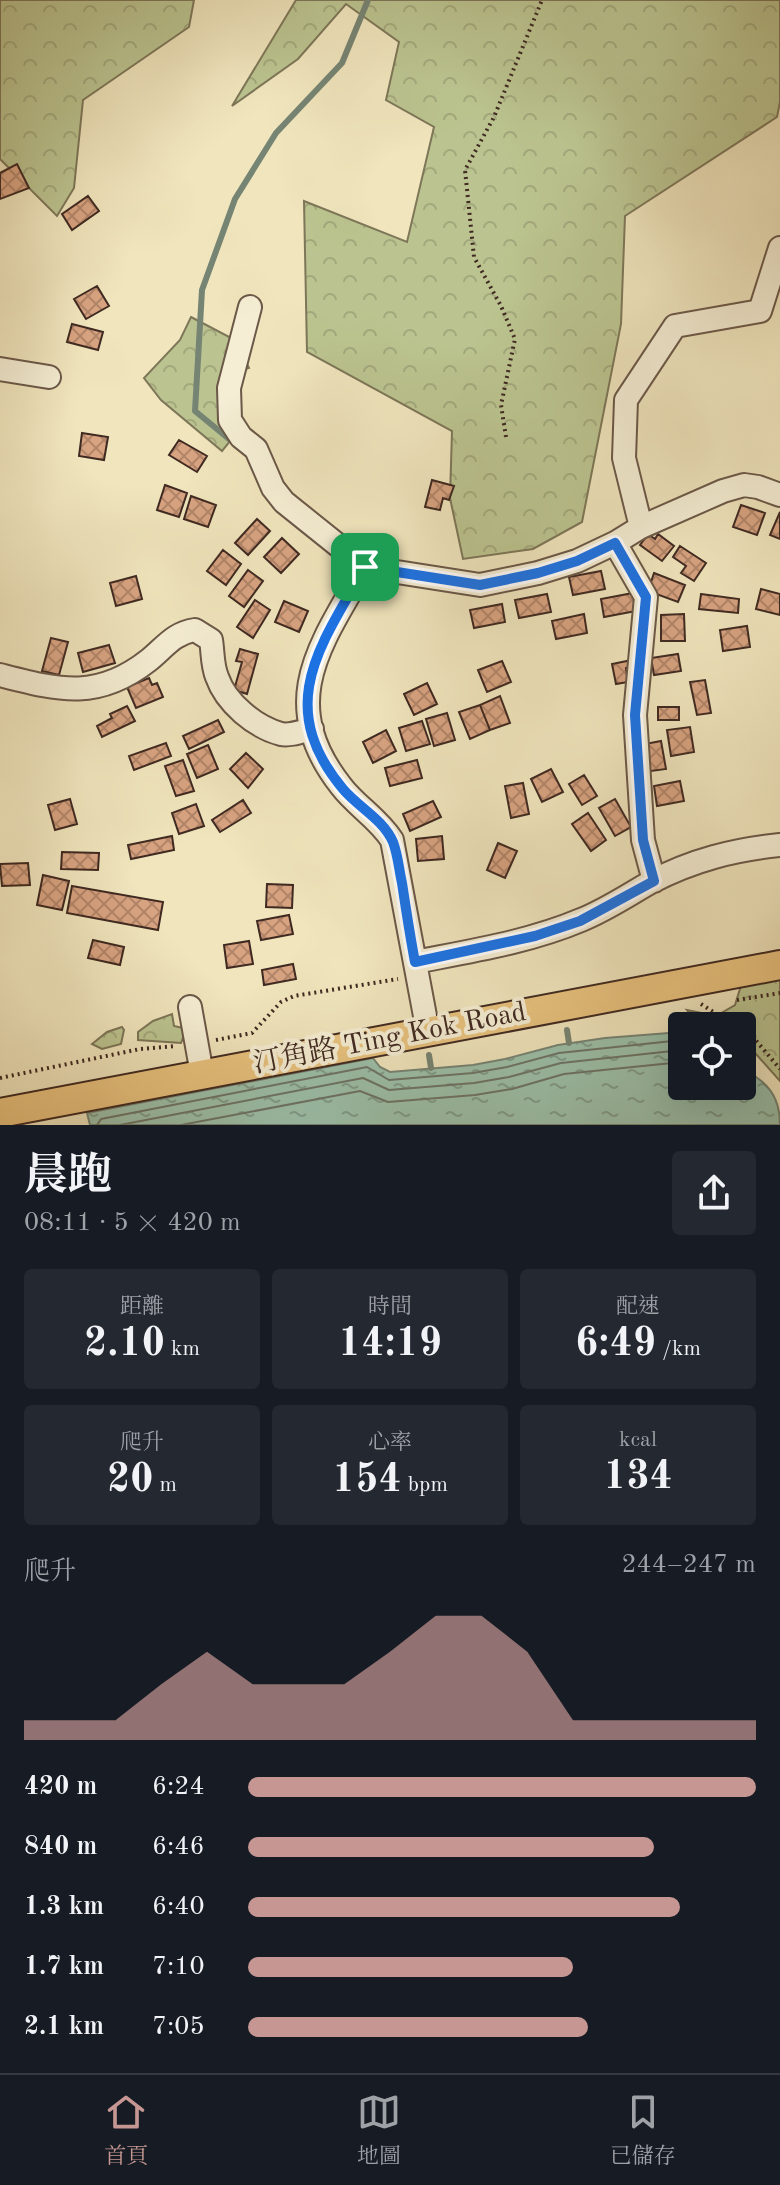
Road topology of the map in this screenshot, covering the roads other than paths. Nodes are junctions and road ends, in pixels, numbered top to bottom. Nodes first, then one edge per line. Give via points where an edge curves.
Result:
1 (780, 248) edge
2 (250, 307) dead end
3 (0, 369) edge
4 (49, 377) dead end
5 (780, 495) edge
6 (641, 527) junction
7 (615, 543) junction
8 (365, 567) junction
9 (0, 675) edge
10 (312, 729) junction
11 (780, 845) edge
12 (654, 881) junction
13 (415, 962) junction
14 (780, 965) edge
15 (190, 1007) dead end
16 (428, 1032) junction
17 (202, 1074) junction
18 (0, 1113) edge

1 - 6 street via 760,311 675,326 626,400 624,458
2 - 8 street via 229,388 230,420 256,449 284,502
3 - 4 street
5 - 6 street via 744,485
6 - 7 street
7 - 8 street via 577,561 480,585
7 - 12 street via 646,597 635,715 643,840
8 - 10 street via 312,666 307,699
9 - 10 street via 56,688 102,687 140,667 175,635 195,630 211,640 218,680 240,709 284,735
10 - 13 street via 333,775 392,840
11 - 12 street via 734,850
12 - 13 street via 580,921
13 - 16 street
14 - 16 main road, 汀角路 Ting Kok Road
15 - 17 street
16 - 17 main road, 汀角路 Ting Kok Road
17 - 18 main road, 汀角路 Ting Kok Road

